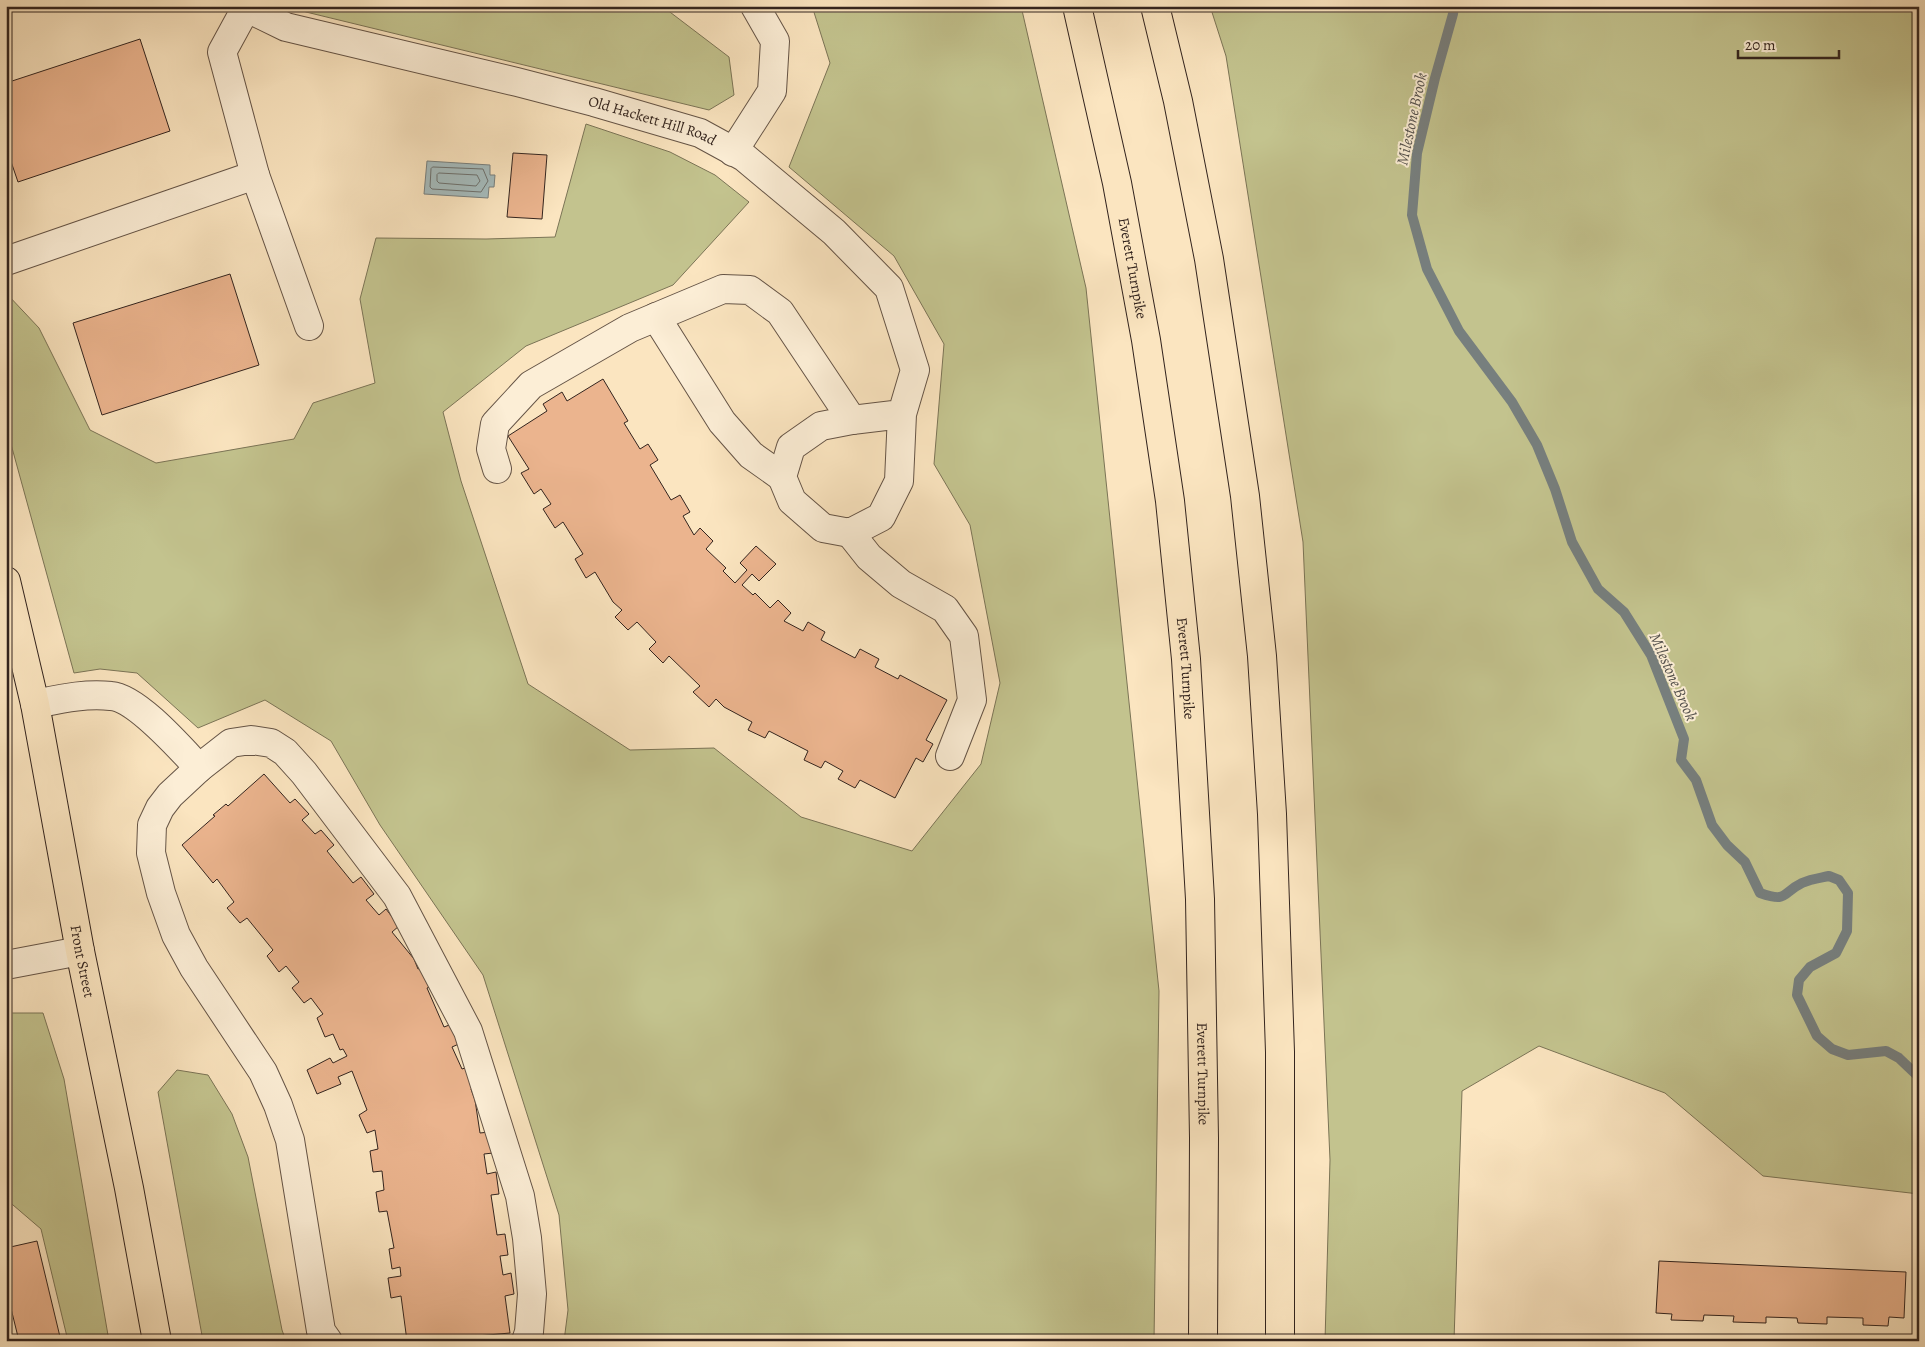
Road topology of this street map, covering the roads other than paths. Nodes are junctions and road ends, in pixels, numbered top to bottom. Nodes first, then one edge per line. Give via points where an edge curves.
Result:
1 (754, 6) edge
2 (1077, 6) edge
3 (1155, 6) edge
4 (245, 7) edge
5 (734, 152) junction
6 (255, 175) junction
7 (6, 261) edge
8 (656, 317) junction
9 (309, 326) dead end
10 (902, 414) junction
11 (852, 420) junction
12 (497, 469) dead end
13 (782, 478) junction
14 (850, 533) junction
15 (6, 581) edge
16 (35, 704) junction
17 (950, 756) dead end
18 (199, 768) junction
19 (80, 951) junction
20 (6, 965) edge
21 (157, 1341) edge
22 (328, 1341) edge
23 (526, 1341) edge
24 (1203, 1341) edge
25 (1280, 1341) edge

1 - 5 street via 776,41 772,91
2 - 24 main road, Everett Turnpike via 1117,183 1146,340 1170,501 1186,659 1200,899
3 - 25 main road via 1209,259 1245,496 1262,656 1272,814 1280,1042
4 - 5 street, Old Hackett Hill Road via 286,27 630,112 700,133
4 - 6 street via 222,52
5 - 10 street, Old Hackett Hill Road via 834,232 889,288 915,370
6 - 7 street
6 - 9 street
8 - 11 street via 723,289 750,290 780,312
8 - 12 street via 630,328 531,385 495,424 491,449
8 - 13 street via 722,422 751,455
10 - 11 street
10 - 14 street, Old Hackett Hill Road via 899,481 881,517
11 - 13 street via 821,426 791,447
13 - 14 street via 792,501 823,528
14 - 17 street via 869,557 901,584 945,609 964,636 972,700
15 - 16 main road, Front Street
16 - 18 street via 79,696 113,696 138,708
16 - 19 main road, Front Street
18 - 22 street via 170,794 160,808 152,825 151,853 176,935 263,1072 278,1105 290,1140 321,1331
18 - 23 street via 231,743 250,740 271,743 285,752 397,896 468,1031 520,1196 532,1294
19 - 20 street
19 - 21 main road, Front Street via 130,1188

